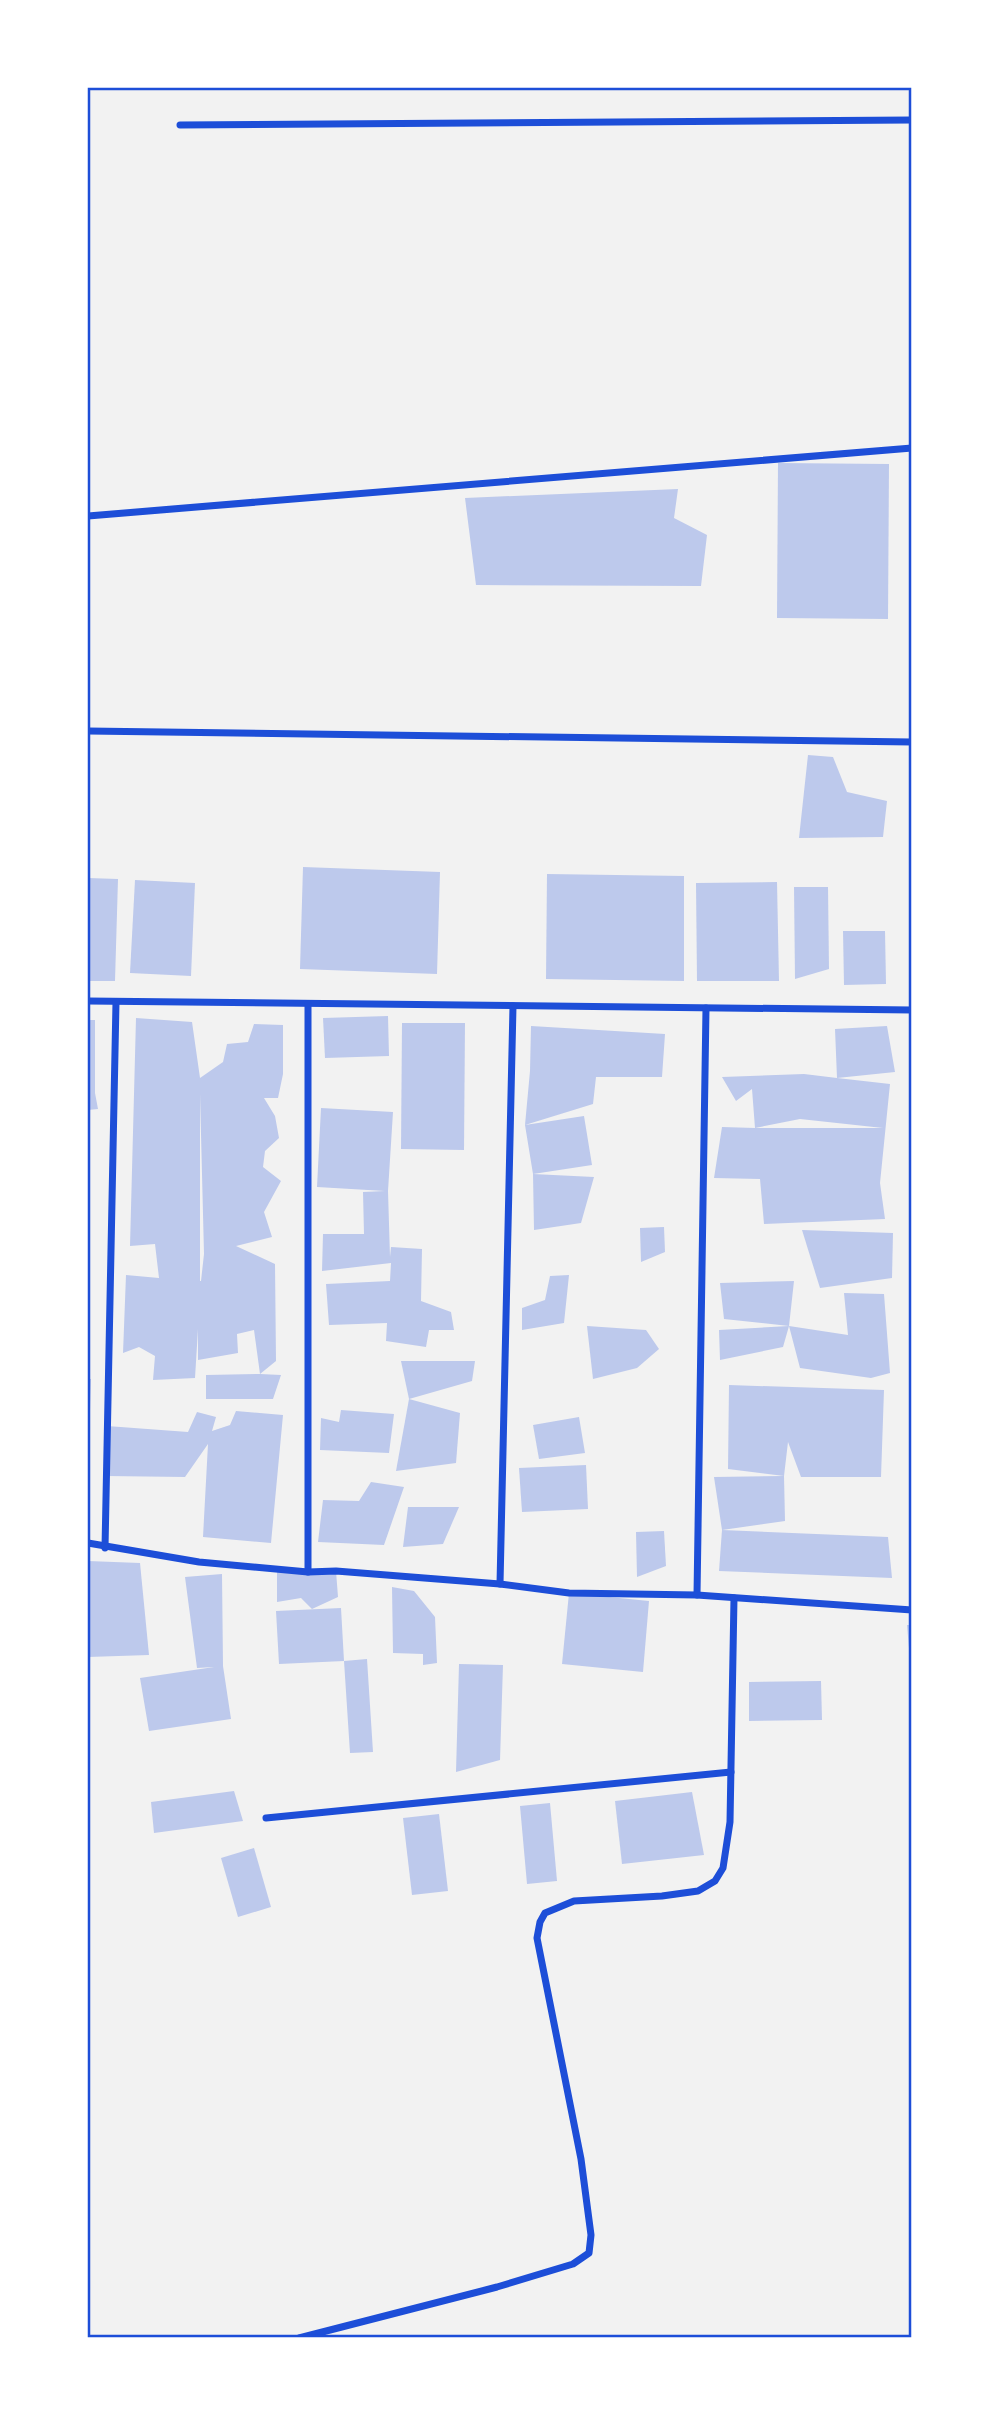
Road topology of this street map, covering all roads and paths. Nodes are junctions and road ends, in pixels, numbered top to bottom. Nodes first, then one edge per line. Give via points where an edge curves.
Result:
1 (912, 120) edge
2 (180, 125) dead end
3 (912, 449) edge
4 (88, 516) edge
5 (88, 731) edge
6 (912, 742) edge
7 (88, 1001) edge
8 (116, 1002) junction
9 (308, 1004) junction
10 (513, 1006) junction
11 (706, 1008) junction
12 (912, 1010) edge
13 (88, 1543) edge
14 (105, 1548) junction
15 (309, 1572) junction
16 (500, 1584) junction
17 (697, 1595) junction
18 (734, 1598) junction
19 (912, 1610) edge
20 (731, 1772) junction
21 (266, 1818) dead end
22 (299, 2337) edge

1 - 2 street
3 - 4 street
5 - 6 street
7 - 8 street
8 - 9 street
8 - 14 street
9 - 10 street
9 - 15 street
10 - 11 street
10 - 16 street
11 - 12 street
11 - 17 street
13 - 14 street
14 - 15 street
15 - 16 street
16 - 17 street via 569,1593
17 - 18 street
18 - 19 street
18 - 20 street
20 - 21 street
20 - 22 street via 730,1822 723,1868 715,1881 698,1891 574,1902 545,1913 540,1922 537,1938 581,2159 592,2235 589,2253 573,2264 497,2287

